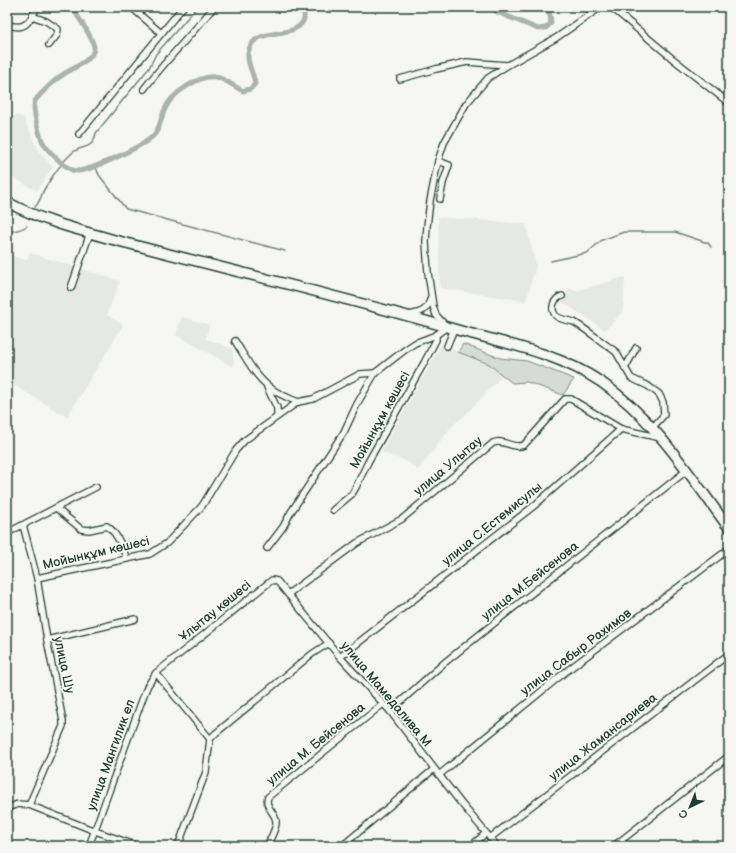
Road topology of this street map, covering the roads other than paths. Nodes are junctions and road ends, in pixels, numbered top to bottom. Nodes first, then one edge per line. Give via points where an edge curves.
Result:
1 (131, 7) edge
2 (183, 7) edge
3 (214, 7) edge
4 (601, 7) edge
5 (611, 7) edge
6 (35, 8) edge
7 (32, 16) junction
8 (7, 24) edge
9 (161, 33) junction
10 (49, 45) dead end
11 (508, 65) junction
12 (400, 79) dead end
13 (144, 89) dead end
14 (729, 103) edge
15 (80, 134) dead end
16 (438, 161) junction
17 (440, 199) dead end
18 (7, 202) edge
19 (90, 233) junction
20 (71, 288) dead end
21 (431, 294) junction
22 (562, 296) dead end
23 (406, 316) junction
24 (450, 328) junction
25 (436, 335) junction
26 (235, 341) dead end
27 (447, 346) dead end
28 (636, 348) dead end
29 (625, 368) junction
30 (375, 373) junction
31 (266, 384) junction
32 (298, 402) junction
33 (277, 416) junction
34 (652, 428) junction
35 (621, 429) junction
36 (661, 438) junction
37 (686, 471) junction
38 (96, 487) dead end
39 (56, 508) junction
40 (333, 510) dead end
41 (23, 525) junction
42 (729, 528) edge
43 (7, 532) edge
44 (267, 548) dead end
45 (729, 549) edge
46 (126, 559) junction
47 (37, 578) junction
48 (288, 594) junction
49 (135, 619) dead end
50 (47, 640) junction
51 (329, 643) junction
52 (729, 654) edge
53 (340, 658) junction
54 (156, 673) junction
55 (383, 704) junction
56 (390, 711) junction
57 (210, 739) junction
58 (729, 756) edge
59 (434, 768) junction
60 (439, 775) junction
61 (29, 805) junction
62 (7, 808) edge
63 (95, 831) junction
64 (488, 836) junction
65 (89, 846) edge
66 (138, 846) edge
67 (178, 846) edge
68 (267, 846) edge
69 (342, 846) edge
70 (471, 846) edge
71 (497, 846) edge
72 (614, 846) edge

1 - 9 street
2 - 9 street
3 - 13 street
4 - 11 street via 556,38
5 - 14 street
6 - 7 street
7 - 8 street via 28,25 16,27
7 - 10 street via 58,29 57,35
9 - 15 street
11 - 12 street via 467,62
11 - 16 street via 484,82 466,104 444,143
16 - 17 street via 449,165
16 - 21 street via 427,226 426,252
18 - 19 highway via 46,220
19 - 20 street
19 - 23 highway
21 - 23 street via 425,310
21 - 24 street via 436,315
22 - 29 street via 554,302 553,310 557,316 574,322 612,348
23 - 24 highway
24 - 25 street, Мойынқұм көшесі
24 - 27 street
24 - 34 highway via 572,365 614,391
25 - 30 street, Мойынқұм көшесі via 415,343
25 - 40 street, Мойынқұм көшесі via 424,363 352,494
26 - 31 street
28 - 29 street
29 - 34 street via 631,378 659,394 663,402 664,415
30 - 32 street, Мойынқұм көшесі via 360,374 313,399
30 - 44 street via 344,432
31 - 32 street
31 - 33 street via 277,408
32 - 33 street, Мойынқұм көшесі
33 - 46 street, Мойынқұм көшесі via 241,444 202,506 167,543 150,554
34 - 36 highway
35 - 36 street
35 - 48 street, улица Улытау via 570,399 565,399 524,445 517,447 500,442 493,443 402,519 357,543
35 - 53 street, улица С.Естемисулы via 535,505
36 - 37 highway
37 - 42 highway
37 - 56 street, улица М.Бейсенова via 444,663
38 - 39 street
39 - 41 street
39 - 46 street via 81,529 107,526 110,528
41 - 43 street
41 - 47 street, улица Шу
45 - 60 street, улица Сабыр Рахимов via 564,673
46 - 47 street, Мойынқұм көшесі
47 - 50 street, улица Шу
48 - 51 street, улица Мамедалива М
48 - 54 street, Ұлытау көшесі via 276,581 269,581
49 - 50 street
50 - 61 street, улица Шу via 63,726
51 - 53 street, улица Мамедалива М
51 - 57 street via 312,654
52 - 64 street, улица Жамансариева
53 - 55 street, улица Мамедалива М
54 - 57 street
54 - 63 street, улица Мангилик ел via 145,692
55 - 56 street, улица Мамедалива М
55 - 68 street, улица М. Бейсенова via 268,797 267,805 276,823
56 - 59 street, улица Мамедалива М
57 - 67 street via 206,772
58 - 72 street
59 - 60 street, улица Мамедалива М
59 - 69 street
60 - 64 street, улица Мамедалива М
61 - 62 street via 18,804
61 - 63 street
63 - 65 street, улица Мангилик ел
63 - 66 street
64 - 70 street, улица Жамансариева
64 - 71 street, улица Мамедалива М

